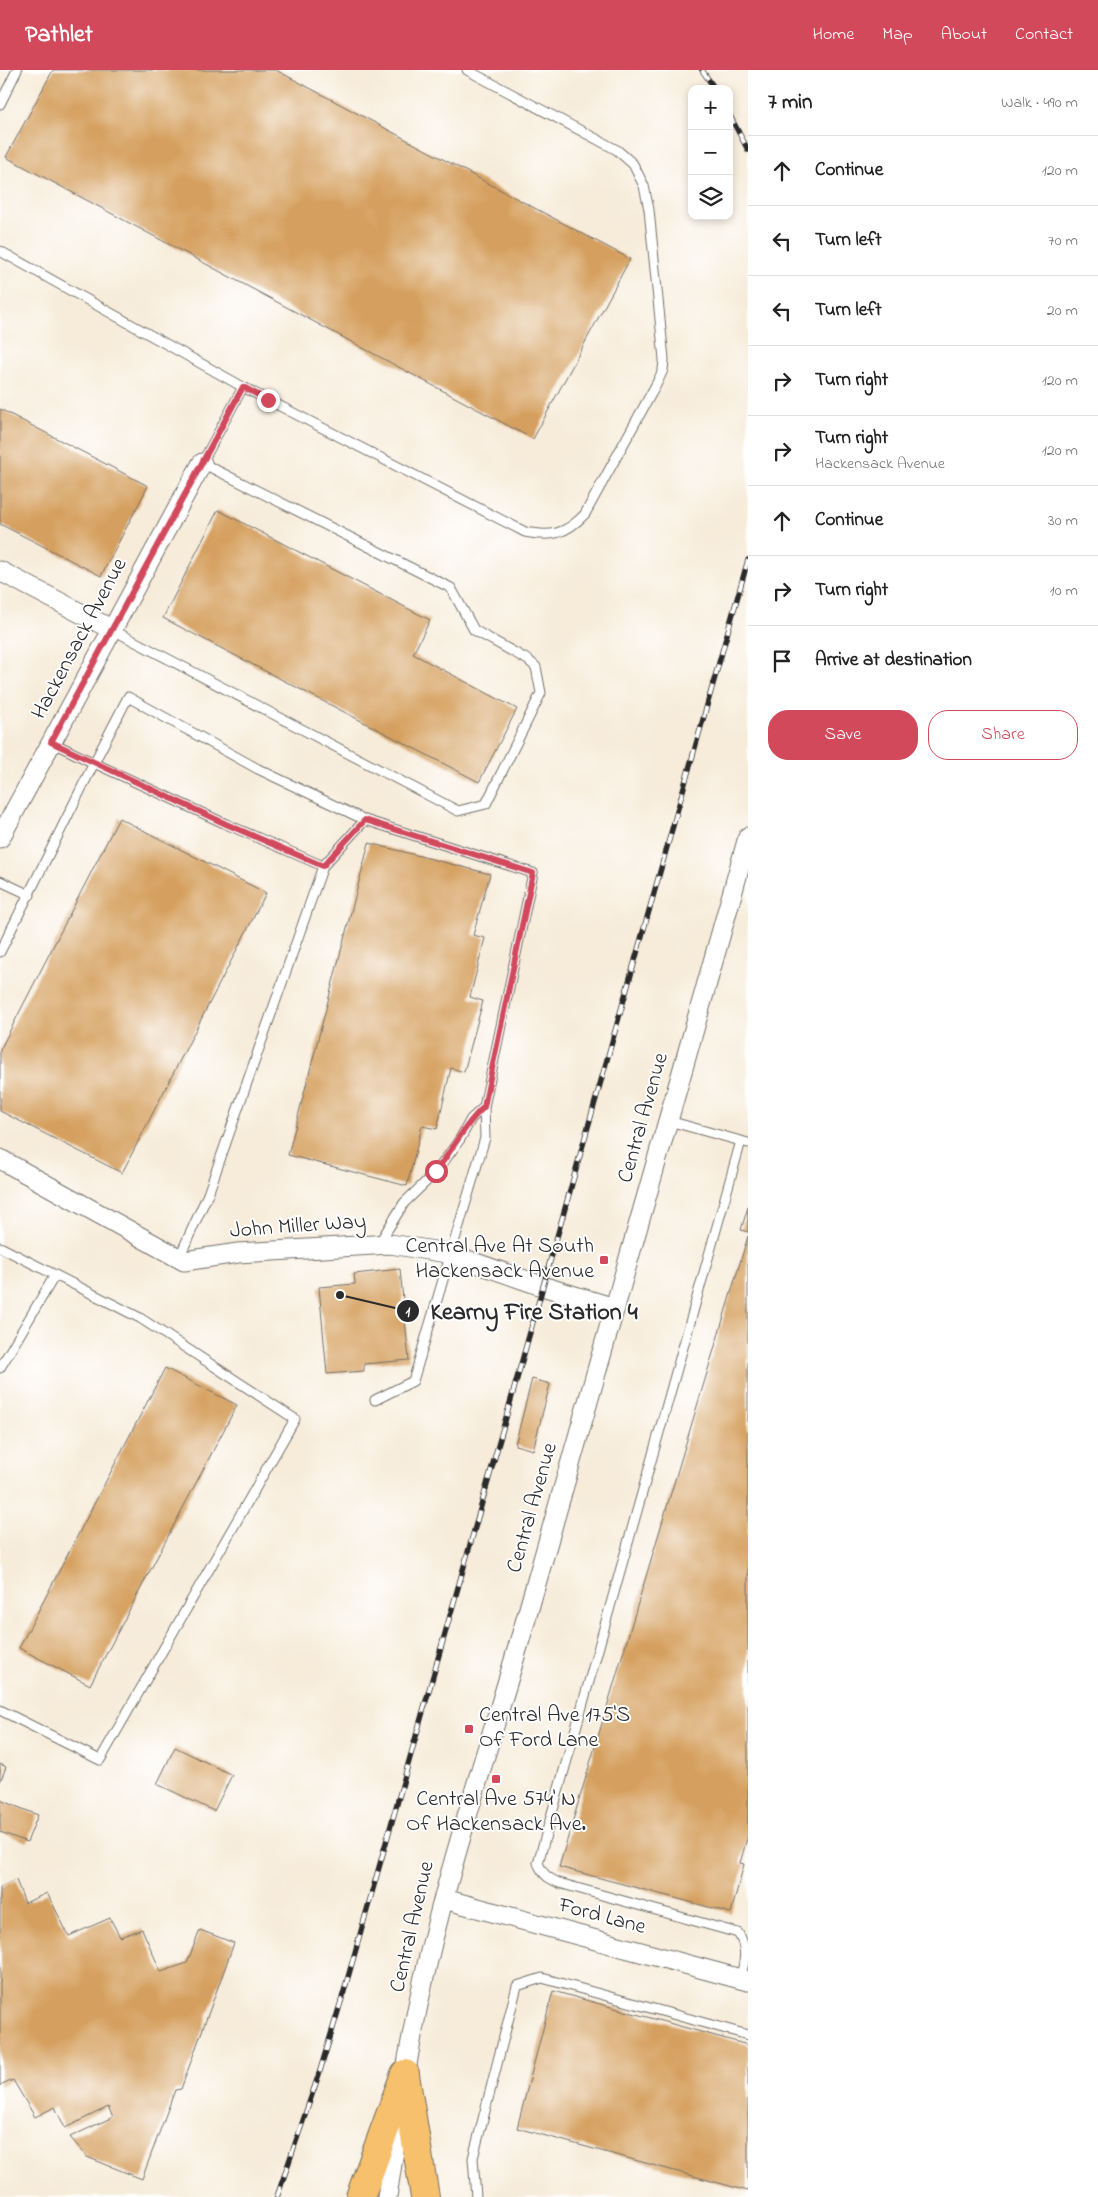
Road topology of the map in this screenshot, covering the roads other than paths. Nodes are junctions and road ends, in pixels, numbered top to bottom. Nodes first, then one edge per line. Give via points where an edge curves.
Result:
1 (17, 70) edge
2 (467, 70) edge
3 (0, 104) edge
4 (0, 251) edge
5 (243, 387) junction
6 (202, 463) junction
7 (0, 571) edge
8 (111, 629) junction
9 (51, 742) junction
10 (94, 763) junction
11 (365, 820) junction
12 (3, 825) edge
13 (748, 837) edge
14 (323, 866) junction
15 (0, 881) edge
16 (30, 895) junction
17 (0, 952) edge
18 (484, 1107) junction
19 (669, 1121) junction
20 (744, 1142) edge
21 (0, 1159) edge
22 (378, 1245) junction
23 (0, 1247) edge
24 (452, 1254) junction
25 (179, 1258) junction
26 (55, 1275) junction
27 (615, 1308) junction
28 (0, 1368) edge
29 (375, 1400) dead end
30 (0, 1710) edge
31 (444, 1899) junction
32 (744, 1980) edge
33 (748, 2035) edge
34 (405, 2074) junction
35 (360, 2197) edge
36 (387, 2197) edge
37 (425, 2197) edge
38 (476, 2197) edge

1 - 3 lane
2 - 5 lane via 617,150 633,164 644,186 649,210 663,370 585,514 574,526 561,532 546,536 525,532
4 - 5 lane
5 - 6 lane
6 - 8 street, Hackensack Avenue
6 - 8 lane via 451,588 474,630 536,667 541,693 486,804 458,812
7 - 8 street
8 - 9 street, Hackensack Avenue
9 - 10 lane
9 - 12 street, Hackensack Avenue
10 - 11 lane via 128,697 258,769
10 - 14 lane
10 - 16 lane
11 - 14 lane
11 - 18 lane via 533,873
13 - 19 street, Central Avenue
14 - 25 lane via 208,1194
15 - 16 lane
16 - 17 lane
18 - 22 lane via 471,1119 436,1171 404,1203
18 - 24 lane via 485,1138
19 - 20 lane
19 - 27 street, Central Avenue
20 - 32 lane via 538,1863 548,1879 559,1883 738,1933 744,1940 747,1954
21 - 25 street, John Miller Way
22 - 24 street, John Miller Way
22 - 25 street, John Miller Way via 238,1253 184,1261
23 - 26 lane
24 - 27 street, John Miller Way
24 - 29 lane via 413,1381
26 - 28 lane
26 - 30 lane via 140,1318 295,1419 100,1760
27 - 31 street, Central Avenue
31 - 32 street, Ford Lane
31 - 34 street, Central Avenue
33 - 38 lane via 542,1978 517,1986 473,2158
34 - 35 highway
34 - 36 street, Central Avenue
34 - 37 highway

